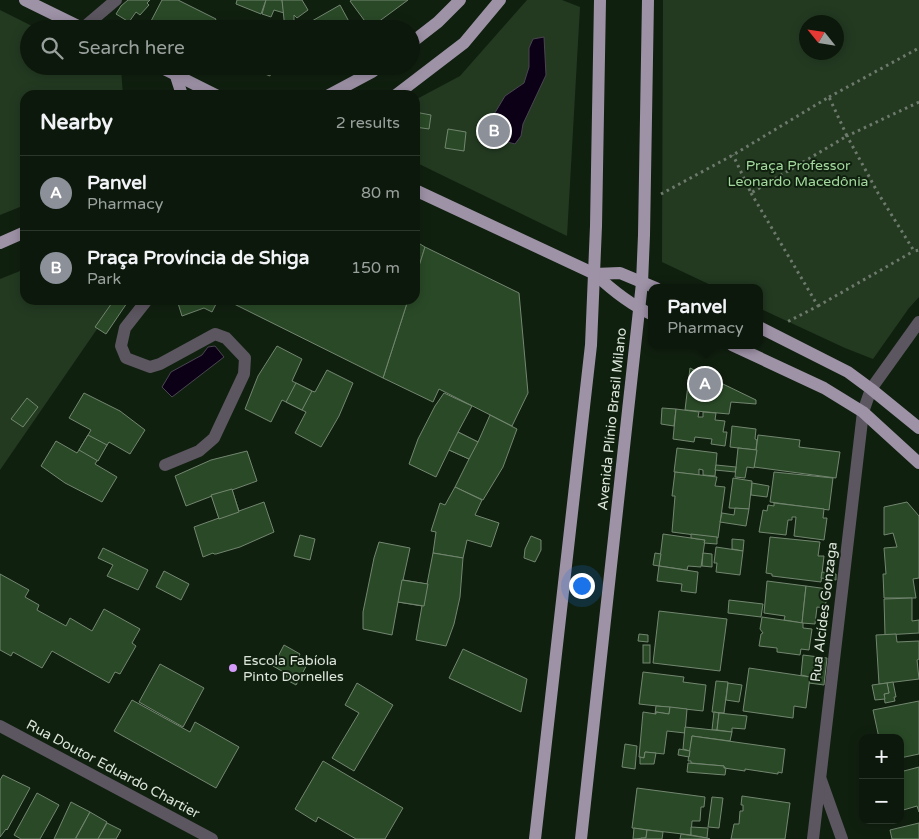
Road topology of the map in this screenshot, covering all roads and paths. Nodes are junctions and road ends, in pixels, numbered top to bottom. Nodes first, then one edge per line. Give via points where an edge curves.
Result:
1 (25, 0) edge
2 (116, 0) edge
3 (460, 0) edge
4 (500, 0) edge
5 (600, 0) edge
6 (648, 0) edge
7 (65, 20) edge
8 (93, 20) edge
9 (420, 36) edge
10 (919, 48) edge
11 (366, 75) edge
12 (176, 76) joint
13 (180, 90) edge
14 (205, 90) edge
15 (338, 90) edge
16 (403, 90) edge
17 (829, 97) junction
18 (919, 102) edge
19 (847, 136) junction
20 (733, 155) junction
21 (420, 192) edge
22 (751, 193) junction
23 (645, 203) junction
24 (20, 234) edge
25 (0, 243) edge
26 (919, 250) edge
27 (914, 251) junction
28 (595, 274) junction
29 (642, 283) junction
30 (648, 285) edge
31 (143, 305) edge
32 (818, 306) junction
33 (639, 308) junction
34 (648, 312) edge
35 (919, 322) edge
36 (764, 329) edge
37 (741, 349) edge
38 (871, 389) junction
39 (863, 412) junction
40 (919, 428) edge
41 (919, 462) edge
42 (165, 465) dead end
43 (0, 726) edge
44 (820, 776) junction
45 (212, 839) edge
46 (535, 839) edge
47 (581, 839) edge
48 (813, 839) edge
49 (842, 839) edge

1 - 7 main road
2 - 8 street
3 - 9 main road
4 - 16 main road via 464,43
5 - 28 main road, Avenida Plínio Brasil Milano
6 - 23 main road, Avenida Plínio Brasil Milano
10 - 17 path
11 - 15 main road
12 - 13 main road
12 - 14 main road
17 - 19 path
17 - 20 path
18 - 19 path
19 - 22 path
19 - 27 path
20 - 22 path
20 - 23 path
21 - 28 main road
22 - 32 path
23 - 29 main road, Avenida Plínio Brasil Milano
24 - 25 main road
26 - 27 path
27 - 32 path
28 - 29 main road via 620,273
28 - 33 main road
28 - 46 main road, Avenida Plínio Brasil Milano via 592,345
29 - 30 main road
29 - 33 main road, Avenida Plínio Brasil Milano
31 - 42 street via 125,328 121,346 126,358 150,367 215,334 226,338 245,358 244,374 214,438 198,451
32 - 36 path
33 - 34 main road
33 - 47 main road, Avenida Plínio Brasil Milano
35 - 38 street, Rua Alcídes Gonzaga
36 - 38 main road via 848,372
37 - 39 main road via 824,388
38 - 39 street, Rua Alcídes Gonzaga
38 - 40 main road
39 - 41 main road
39 - 44 street, Rua Alcídes Gonzaga
43 - 45 street, Rua Doutor Eduardo Chartier
44 - 48 street, Rua Alcídes Gonzaga
44 - 49 street

